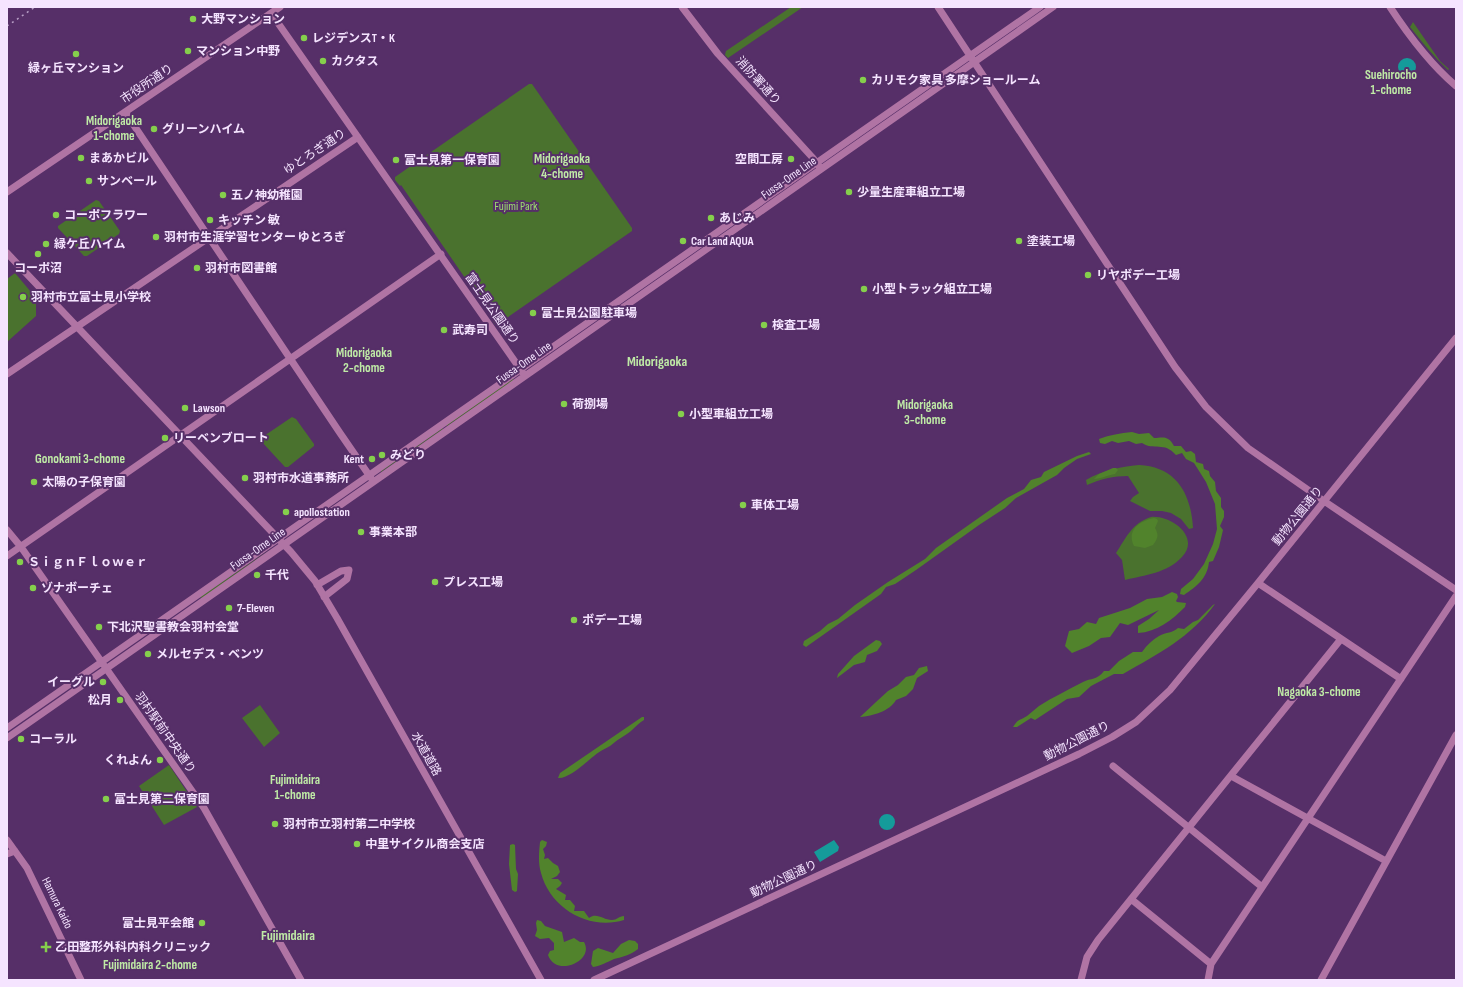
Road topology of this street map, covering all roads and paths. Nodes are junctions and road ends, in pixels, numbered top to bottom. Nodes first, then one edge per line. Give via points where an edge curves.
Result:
1 (280, 7) edge
2 (682, 7) edge
3 (938, 7) edge
4 (1040, 7) edge
5 (1053, 7) edge
6 (1390, 7) edge
7 (271, 13) junction
8 (972, 59) junction
9 (1456, 86) edge
10 (126, 112) junction
11 (358, 137) junction
12 (819, 166) junction
13 (7, 192) edge
14 (209, 237) junction
15 (7, 253) edge
16 (440, 254) junction
17 (77, 327) junction
18 (1456, 338) edge
19 (291, 359) junction
20 (523, 372) junction
21 (7, 374) edge
22 (180, 435) junction
23 (372, 478) junction
24 (1324, 501) junction
25 (7, 530) edge
26 (279, 539) junction
27 (284, 544) junction
28 (21, 547) junction
29 (7, 556) edge
30 (1258, 583) junction
31 (317, 585) junction
32 (1456, 590) edge
33 (1456, 596) edge
34 (324, 597) junction
35 (1341, 638) junction
36 (102, 662) junction
37 (107, 669) junction
38 (1401, 678) junction
39 (7, 728) edge
40 (1456, 735) edge
41 (7, 738) edge
42 (1453, 747) edge
43 (1113, 766) dead end
44 (1231, 776) junction
45 (1308, 819) junction
46 (1189, 828) junction
47 (7, 840) edge
48 (15, 851) junction
49 (7, 854) edge
50 (1386, 861) junction
51 (1262, 887) junction
52 (1131, 899) junction
53 (1211, 964) junction
54 (81, 980) edge
55 (301, 980) edge
56 (541, 980) edge
57 (594, 980) edge
58 (1081, 980) edge
59 (1208, 980) edge
60 (1321, 980) edge

1 - 7 street, 市役所通り
2 - 12 street, 消防署通り via 718,54
3 - 8 street
4 - 8 street, Fussa-Ome Line
5 - 8 street, Fussa-Ome Line
6 - 9 street via 1418,48
7 - 10 street, 市役所通り
7 - 11 street, 富士見公園通り
8 - 12 street, Fussa-Ome Line
8 - 24 street via 1184,381 1248,448
10 - 13 street, 市役所通り
10 - 14 street
11 - 14 street, ゆとろぎ通り
11 - 16 street, 富士見公園通り
12 - 20 street, Fussa-Ome Line
14 - 17 street, ゆとろぎ通り
14 - 19 street
15 - 17 street, 水道道路
16 - 19 street
16 - 20 street, 富士見公園通り
17 - 21 street, ゆとろぎ通り
17 - 22 street, 水道道路
18 - 24 street, 動物公園通り
19 - 22 street
19 - 23 street
20 - 23 street, Fussa-Ome Line
22 - 26 street, 水道道路
22 - 28 street
23 - 26 street, Fussa-Ome Line
23 - 27 street, Fussa-Ome Line
24 - 30 street, 動物公園通り
24 - 32 street
25 - 28 street, 羽村駅前中央通り
26 - 27 street, 水道道路
26 - 36 street, Fussa-Ome Line
27 - 31 street, 水道道路
27 - 37 street, Fussa-Ome Line
28 - 29 street
28 - 36 street, 羽村駅前中央通り
30 - 35 street
30 - 57 street, 動物公園通り via 1170,690 1136,722 1112,737
31 - 34 street, 水道道路
31 - 34 street via 341,571 349,570 347,579
33 - 38 street
34 - 56 street, 水道道路
35 - 38 street
35 - 44 street
36 - 37 street, 羽村駅前中央通り
36 - 39 street, Fussa-Ome Line
37 - 41 street, Fussa-Ome Line
37 - 55 street, 羽村駅前中央通り via 204,808
38 - 45 street
40 - 42 street
42 - 50 street
43 - 46 street
44 - 45 street
44 - 46 street
45 - 50 street
45 - 51 street
46 - 51 street
46 - 52 street
47 - 48 street, Hamura Kaido
48 - 49 street
48 - 54 street, Hamura Kaido via 38,888
50 - 60 street
51 - 53 street
52 - 53 street
52 - 58 street via 1092,949
53 - 59 street

